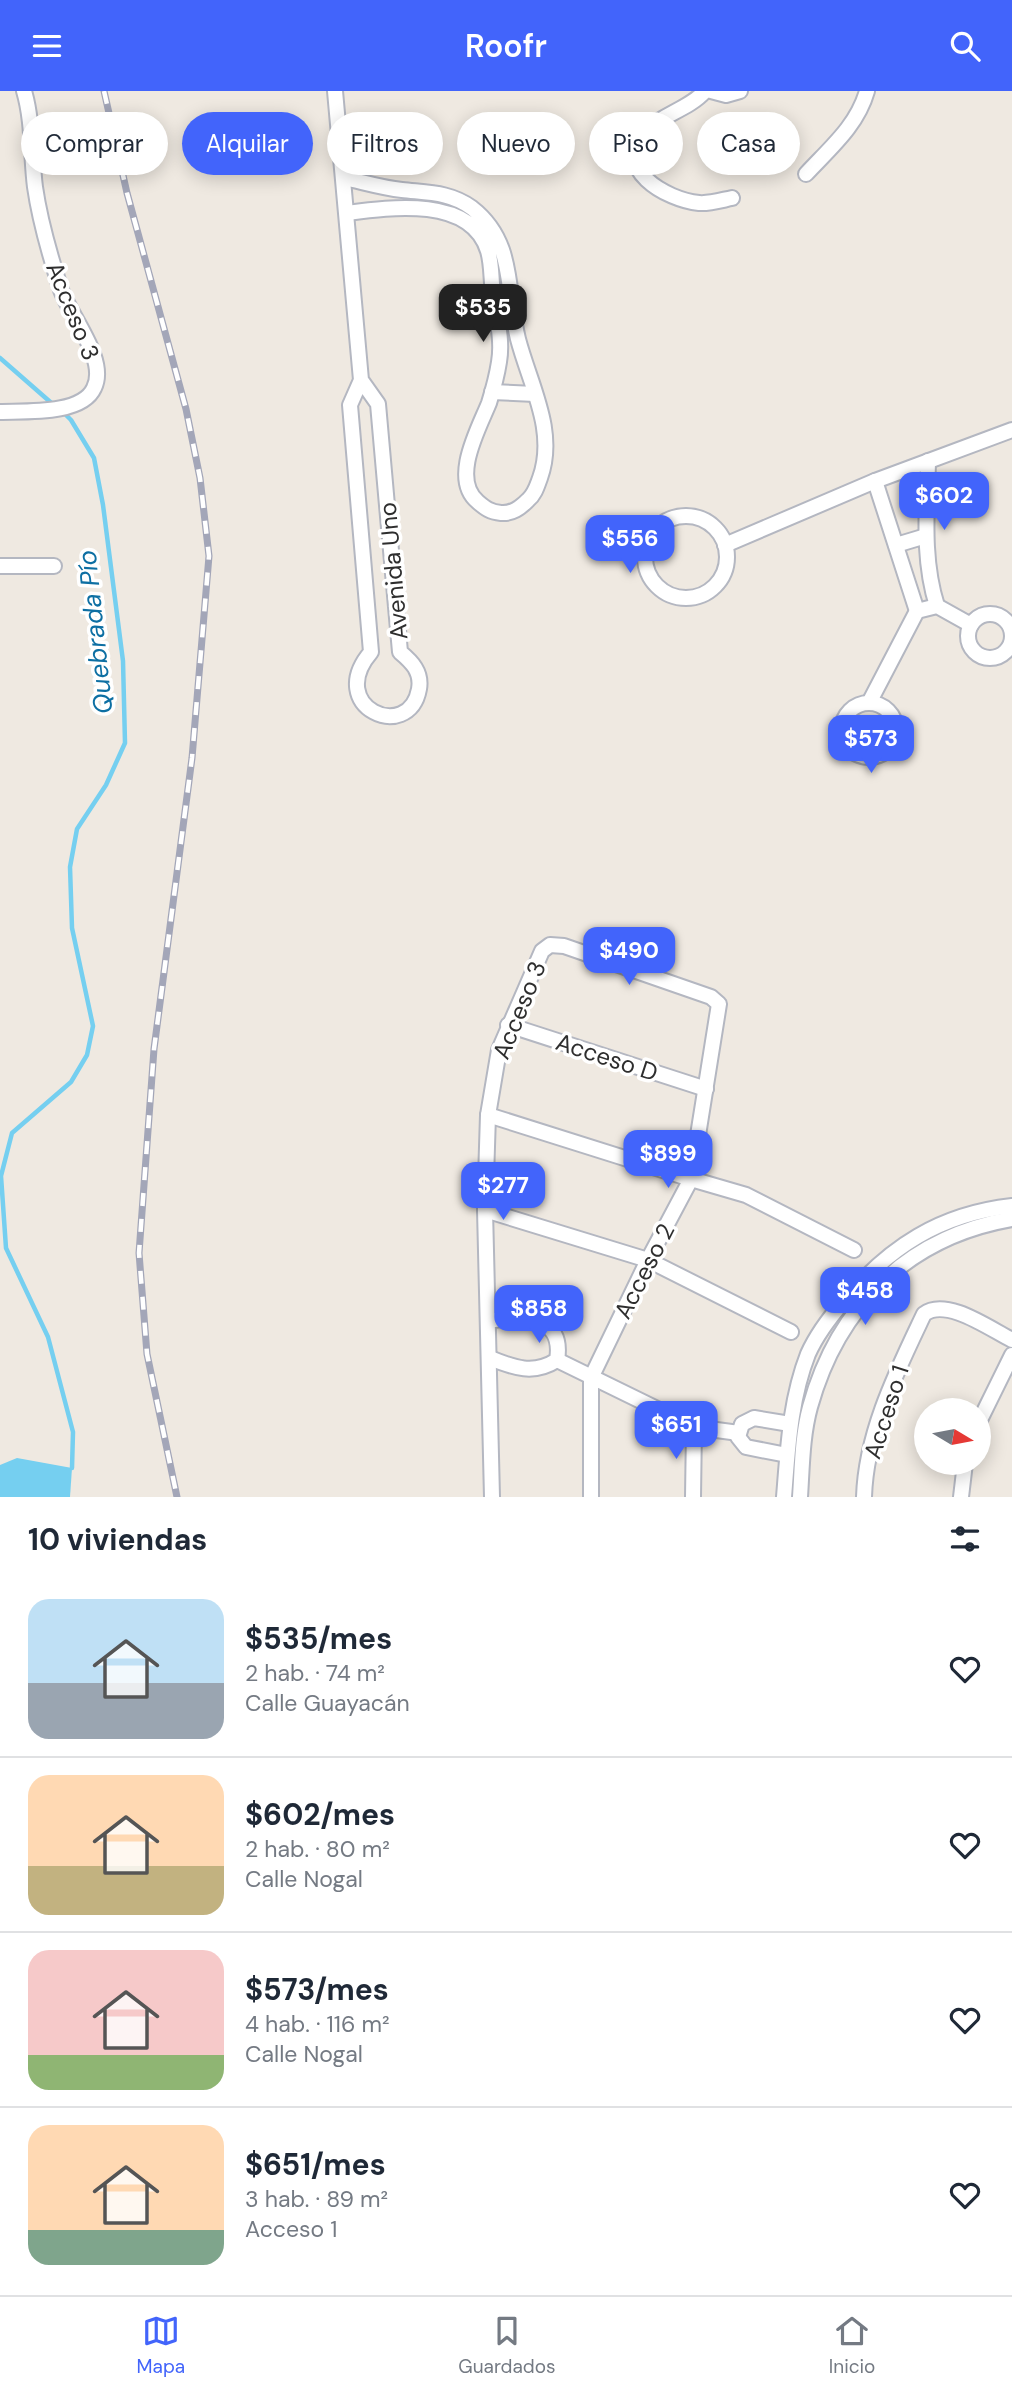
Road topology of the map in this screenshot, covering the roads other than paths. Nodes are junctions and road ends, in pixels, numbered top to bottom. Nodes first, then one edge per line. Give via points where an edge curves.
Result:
1 (24, 91) edge
2 (335, 91) edge
3 (705, 91) edge
4 (711, 91) edge
5 (740, 91) edge
6 (867, 91) edge
7 (806, 174) dead end
8 (344, 178) junction
9 (430, 192) junction
10 (732, 198) dead end
11 (428, 209) junction
12 (347, 213) junction
13 (511, 291) junction
14 (493, 293) junction
15 (361, 380) junction
16 (492, 392) junction
17 (535, 394) junction
18 (0, 412) edge
19 (1012, 430) edge
20 (928, 461) junction
21 (875, 481) junction
22 (926, 536) junction
23 (725, 544) junction
24 (895, 545) junction
25 (0, 566) edge
26 (54, 566) dead end
27 (937, 606) junction
28 (917, 611) junction
29 (971, 625) dead end
30 (869, 703) dead end
31 (719, 1004) joint
32 (508, 1025) junction
33 (706, 1089) junction
34 (488, 1115) junction
35 (691, 1179) junction
36 (1012, 1206) edge
37 (485, 1210) junction
38 (1012, 1219) edge
39 (854, 1250) dead end
40 (648, 1260) junction
41 (489, 1321) junction
42 (791, 1332) dead end
43 (1012, 1341) edge
44 (1012, 1355) edge
45 (490, 1358) junction
46 (557, 1360) junction
47 (591, 1378) junction
48 (991, 1398) edge
49 (790, 1425) junction
50 (694, 1427) junction
51 (739, 1433) junction
52 (787, 1455) junction
53 (964, 1475) edge
54 (492, 1497) edge
55 (591, 1497) edge
56 (693, 1497) edge
57 (784, 1497) edge
58 (800, 1497) edge
59 (864, 1497) edge
60 (961, 1497) edge

1 - 18 street, Acceso 3 via 45,237 62,293 98,372 95,387 76,404 51,411
2 - 8 street, Avenida Uno
3 - 10 street via 695,102 647,130 637,144 636,162 644,179 660,191 701,204
4 - 5 street via 726,95
6 - 7 street via 851,126
8 - 9 street
8 - 12 street, Avenida Uno
9 - 11 street
9 - 13 street via 450,195 473,209 490,228 505,253
11 - 12 street via 397,206
11 - 14 street via 459,217 481,235 489,252
12 - 15 street, Avenida Uno
13 - 14 street
13 - 17 street via 517,335
14 - 16 street via 500,344
15 - 15 street, Avenida Uno via 351,405 371,652 360,665 358,696 375,715 387,717 410,709 416,700 419,674 400,652 378,404
16 - 17 street
16 - 17 street via 469,456 466,482 473,498 489,511 504,514 519,509 534,495 544,467 547,443
19 - 20 street
20 - 21 street
20 - 22 street
21 - 23 street
21 - 24 street
22 - 24 street
22 - 27 street
23 - 23 street via 703,520 675,517 652,534 646,549 648,575 668,594 682,599 699,597 721,579 727,559
24 - 28 street
25 - 26 street
27 - 28 street
27 - 29 street
28 - 30 street
31 - 32 street, Acceso 3 via 711,997 550,945 542,951
31 - 33 street, Acceso 2
32 - 33 street, Acceso D
32 - 34 street, Acceso 3 via 499,1049
33 - 35 street, Acceso 2
34 - 35 street
34 - 37 street, Acceso 3
35 - 39 street via 746,1195
35 - 40 street, Acceso 2
36 - 49 street via 964,1215 904,1243 880,1261 827,1321 809,1353
37 - 40 street
37 - 41 street, Acceso 3
38 - 58 street via 955,1234 905,1261 850,1318 822,1369 809,1409
40 - 42 street
40 - 47 street, Acceso 2
41 - 45 street, Acceso 3
41 - 46 street via 520,1317 546,1324 559,1350
43 - 59 street, Acceso 1 via 947,1308 932,1308 925,1314 896,1374 870,1454
44 - 48 street
45 - 46 street via 531,1370
45 - 54 street, Acceso 3
46 - 47 street
47 - 50 street
47 - 55 street, Acceso 2
49 - 51 street via 754,1418 742,1424
49 - 52 street
50 - 51 street
50 - 56 street
51 - 52 street via 746,1447
52 - 57 street
53 - 60 street

